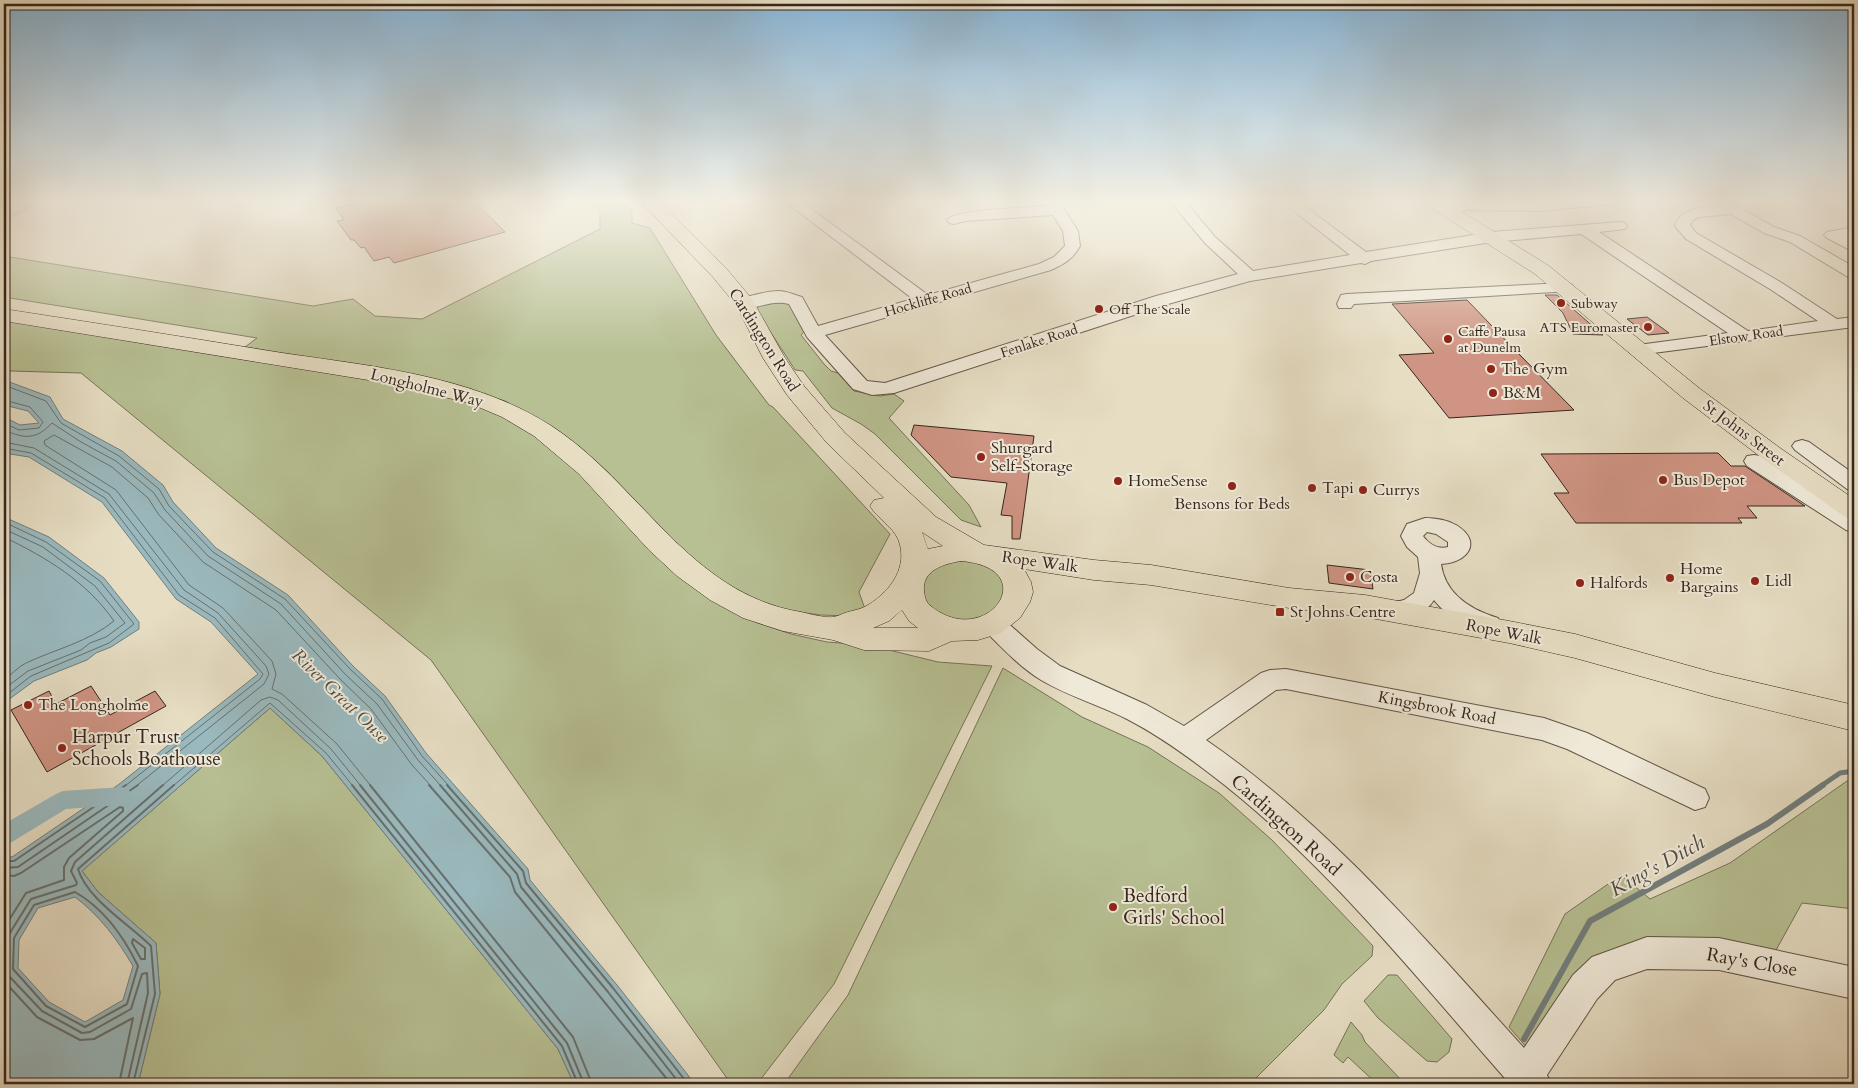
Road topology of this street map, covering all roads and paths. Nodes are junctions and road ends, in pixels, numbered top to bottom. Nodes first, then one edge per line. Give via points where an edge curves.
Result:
1 (681, 251) edge
2 (699, 251) edge
3 (858, 251) edge
4 (1071, 251) edge
5 (1222, 251) edge
6 (1354, 251) edge
7 (1412, 251) edge
8 (1513, 251) edge
9 (1617, 251) edge
10 (1716, 251) edge
11 (1814, 251) edge
12 (1365, 259) junction
13 (1854, 274) edge
14 (1249, 276) junction
15 (1566, 288) junction
16 (924, 300) junction
17 (745, 303) junction
18 (1345, 304) dead end
19 (4, 314) edge
20 (1854, 322) edge
21 (1835, 324) junction
22 (813, 333) junction
23 (1744, 336) junction
24 (1638, 350) junction
25 (1802, 446) dead end
26 (1762, 457) junction
27 (1844, 470) edge
28 (1854, 484) edge
29 (1854, 511) edge
30 (1854, 525) edge
31 (980, 553) junction
32 (1094, 570) junction
33 (911, 576) junction
34 (1289, 598) junction
35 (1015, 606) junction
36 (1393, 611) junction
37 (993, 624) junction
38 (948, 628) junction
39 (837, 630) junction
40 (1508, 632) junction
41 (1715, 685) junction
42 (1854, 718) edge
43 (1184, 741) junction
44 (1695, 798) dead end
45 (1854, 983) edge
46 (1529, 1080) edge

1 - 33 main road, Cardington Road via 728,308 785,404 820,444 904,526 916,551
2 - 17 main road, Cardington Road
3 - 16 street
4 - 16 street, Hockliffe Road via 1045,267
5 - 14 street
6 - 12 street
7 - 12 street, Fenlake Road
8 - 15 main road, St Johns Street
9 - 23 street
10 - 21 street
11 - 13 street
12 - 14 street, Fenlake Road
14 - 22 street, Fenlake Road via 1162,300 887,389 860,385
15 - 18 street via 1347,299
15 - 24 main road, St Johns Street
16 - 22 street, Hockliffe Road
17 - 22 street, Fenlake Road via 779,296 796,300
17 - 31 main road, Cardington Road via 784,374 836,438 926,523
19 - 39 main road, Longholme Way via 387,376 486,401 527,421 566,448 608,487 674,558 720,593 768,616
20 - 21 street, Elstow Road
21 - 23 street, Elstow Road
23 - 24 street, Elstow Road
24 - 26 main road, St Johns Street via 1708,406
25 - 27 street
26 - 29 main road, St Johns Street
26 - 30 street
27 - 28 street
31 - 32 main road, Rope Walk
31 - 33 main road via 961,550 934,556 923,562
31 - 35 main road via 1010,570 1017,582
32 - 34 main road, Rope Walk via 1151,575
32 - 35 main road, Rope Walk via 1050,578 1031,589
33 - 38 main road via 907,593 911,604 929,621
33 - 39 main road via 896,599 879,613 850,622
34 - 36 main road, Rope Walk
34 - 41 main road, Rope Walk via 1379,623
35 - 37 main road
36 - 40 main road, Rope Walk
36 - 40 street via 1421,603 1427,594 1430,564 1449,600 1460,612
37 - 38 main road via 977,629
37 - 43 street, Cardington Road via 1050,672 1151,720
38 - 39 main road, Longholme Way via 929,640 899,641 864,639
40 - 41 main road, Rope Walk via 1575,646
41 - 42 main road, Rope Walk
43 - 44 street, Kingsbrook Road via 1270,680 1286,678 1544,728
43 - 46 street, Cardington Road via 1243,784 1324,855 1408,943
45 - 46 street, Ray's Close via 1719,954 1647,953 1604,968 1585,987

